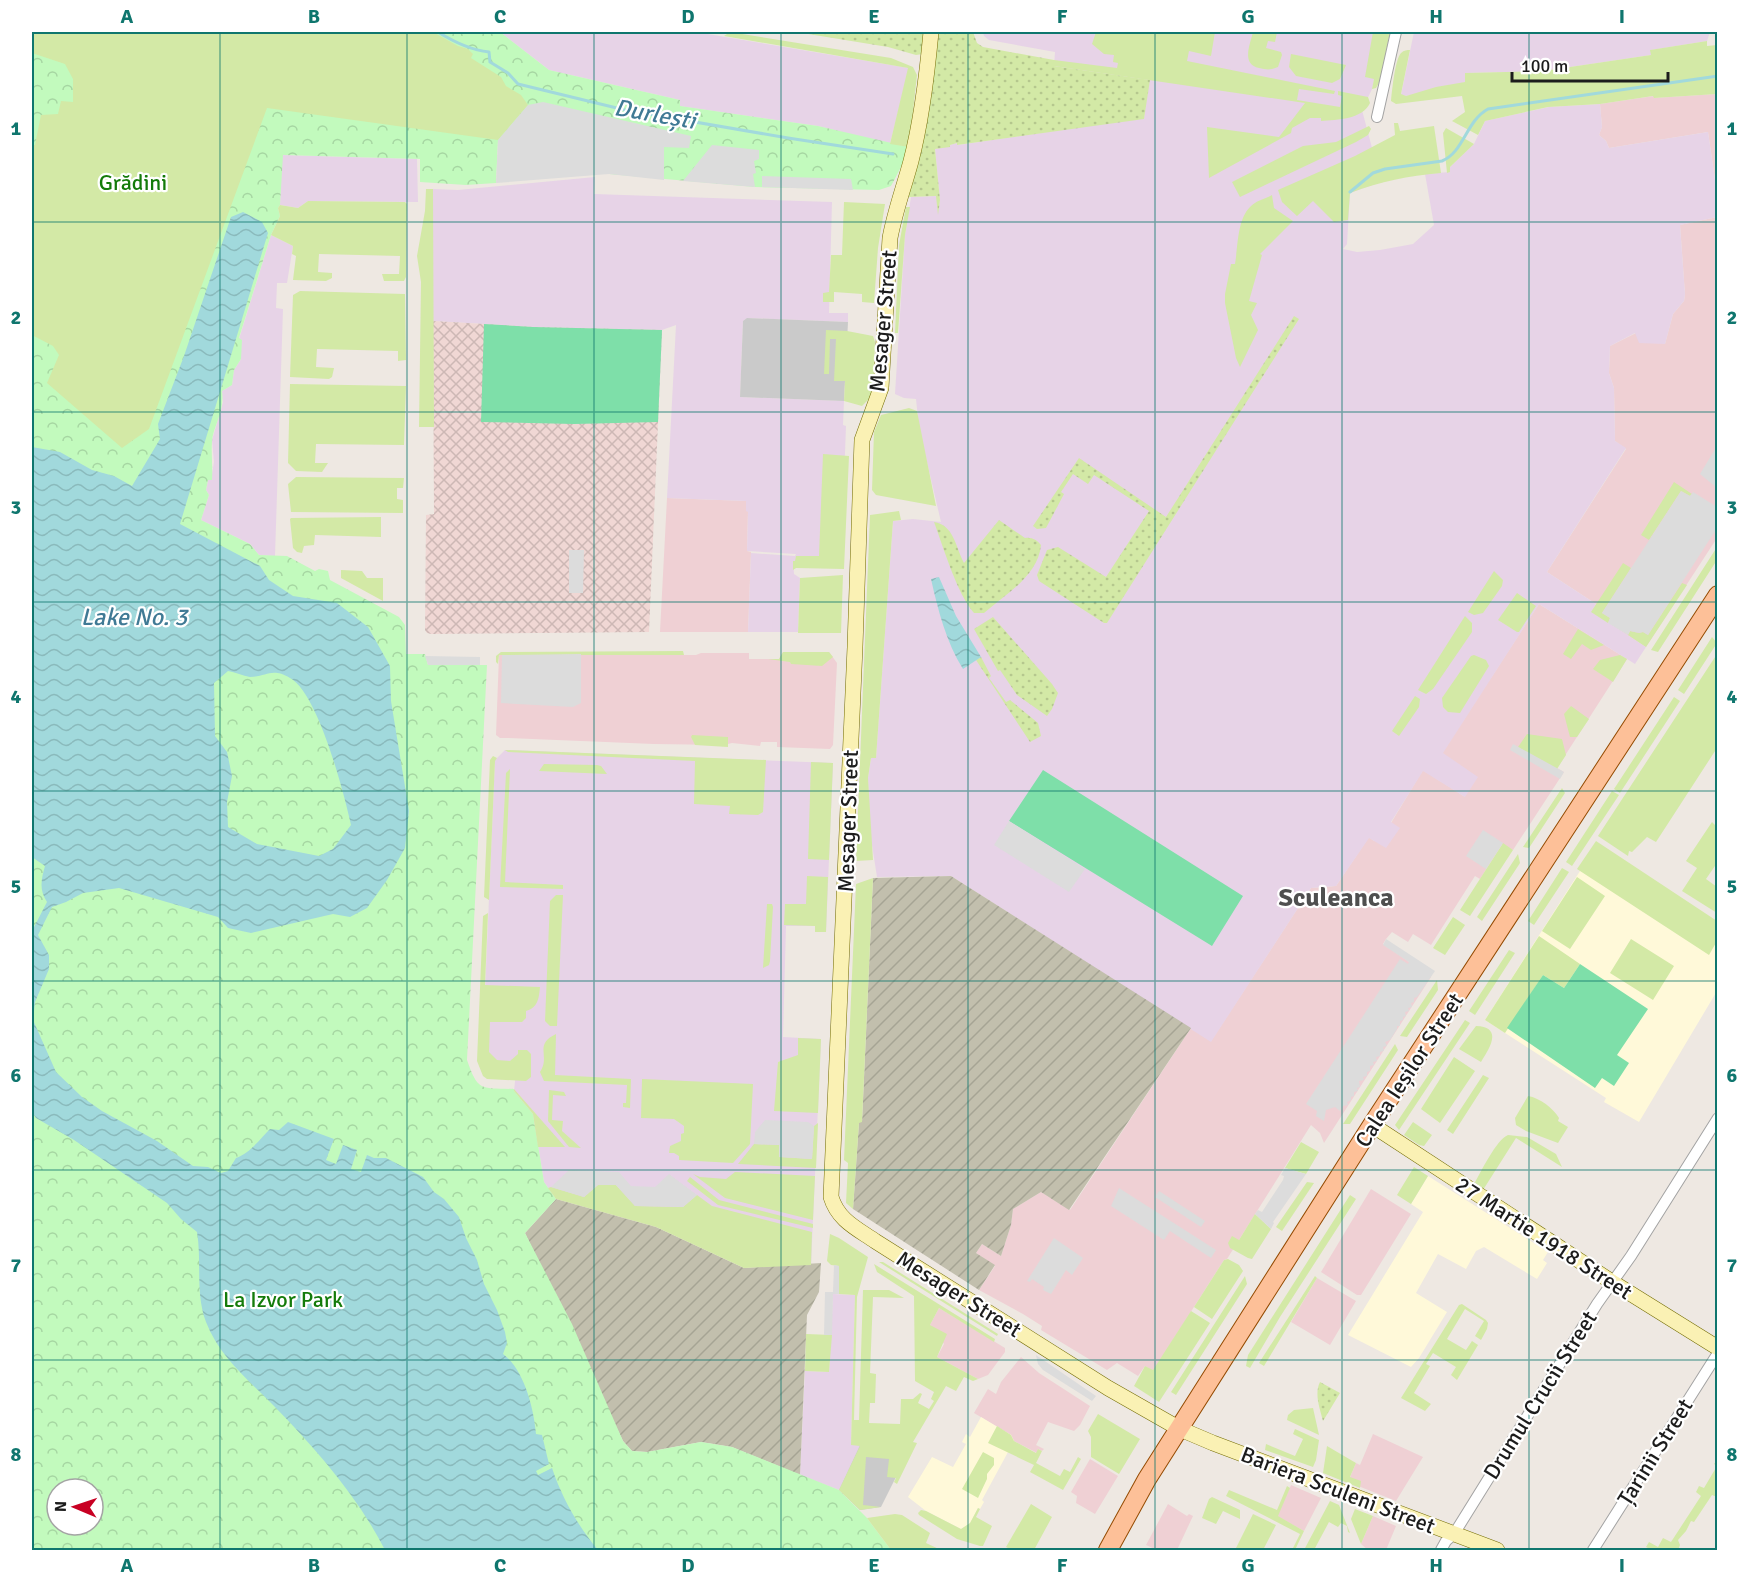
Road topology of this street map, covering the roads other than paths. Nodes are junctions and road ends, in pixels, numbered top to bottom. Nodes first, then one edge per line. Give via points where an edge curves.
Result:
1 (932, 32) edge
2 (1396, 32) edge
3 (1377, 117) dead end
4 (1718, 595) edge
5 (1718, 1118) edge
6 (1372, 1125) junction
7 (1612, 1282) junction
8 (1718, 1351) edge
9 (1180, 1429) junction
10 (1454, 1534) junction
11 (1108, 1551) edge
12 (1441, 1551) edge
13 (1497, 1551) edge
14 (1593, 1551) edge

1 - 9 street, Mesager Street via 918,129 890,238 881,388 862,440 831,1197 844,1220 1108,1388
2 - 3 street
4 - 6 main road, Calea Ieșilor Street
5 - 7 street, Drumul Crucii Street
6 - 7 street, 27 Martie 1918 Street
6 - 9 main road, Calea Ieșilor Street
7 - 8 street, 27 Martie 1918 Street
7 - 10 street, Drumul Crucii Street
8 - 14 street, Țarinii Street
9 - 10 street, Bariera Sculeni Street
9 - 11 main road, Calea Ieșilor Street via 1147,1479
10 - 12 street, Drumul Crucii Street
10 - 13 street, Bariera Sculeni Street

